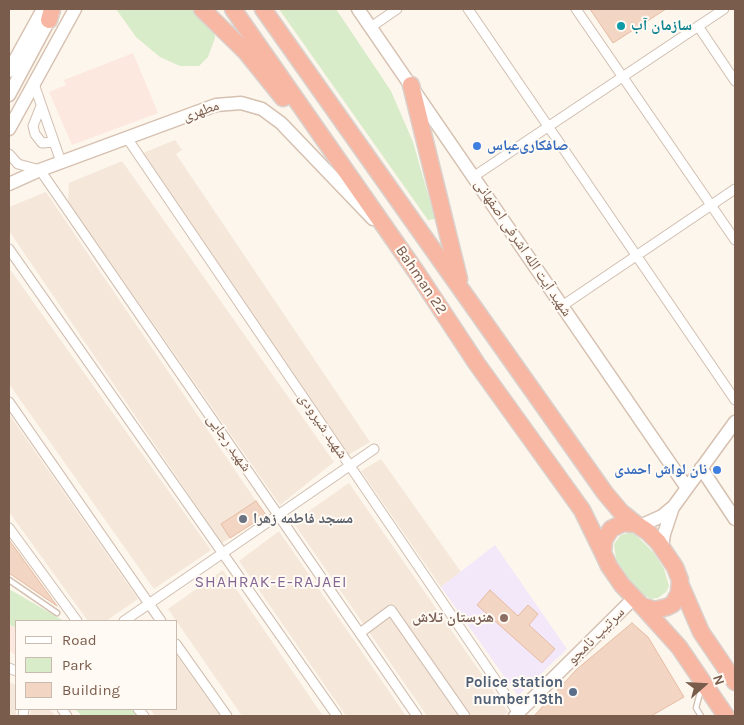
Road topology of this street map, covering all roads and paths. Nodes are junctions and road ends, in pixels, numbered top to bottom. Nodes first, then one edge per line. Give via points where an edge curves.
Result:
1 (75, 9) edge
2 (202, 9) edge
3 (233, 9) edge
4 (263, 9) edge
5 (358, 9) edge
6 (397, 9) edge
7 (468, 9) edge
8 (576, 9) edge
9 (724, 9) edge
10 (50, 11) edge
11 (698, 26) junction
12 (371, 27) junction
13 (9, 72) edge
14 (623, 76) junction
15 (735, 81) edge
16 (34, 84) junction
17 (411, 85) junction
18 (9, 95) edge
19 (41, 106) junction
20 (548, 126) junction
21 (9, 129) edge
22 (127, 138) junction
23 (54, 142) junction
24 (9, 154) edge
25 (61, 162) junction
26 (40, 170) junction
27 (9, 175) edge
28 (473, 177) junction
29 (9, 184) edge
30 (735, 189) edge
31 (711, 205) junction
32 (381, 227) junction
33 (735, 240) edge
34 (9, 249) edge
35 (637, 256) junction
36 (462, 288) junction
37 (429, 290) junction
38 (562, 306) junction
39 (735, 400) edge
40 (9, 402) edge
41 (735, 422) edge
42 (374, 449) dead end
43 (350, 465) junction
44 (701, 468) junction
45 (687, 488) junction
46 (674, 506) junction
47 (278, 515) junction
48 (735, 519) edge
49 (638, 525) junction
50 (9, 528) edge
51 (662, 548) junction
52 (223, 553) junction
53 (604, 553) junction
54 (9, 580) edge
55 (681, 586) junction
56 (638, 602) junction
57 (149, 604) junction
58 (57, 613) dead end
59 (76, 620) edge
60 (125, 620) edge
61 (160, 620) edge
62 (360, 633) junction
63 (178, 647) edge
64 (703, 682) junction
65 (735, 682) edge
66 (516, 715) edge
67 (226, 716) edge
68 (337, 716) edge
69 (417, 716) edge
70 (465, 716) edge
71 (701, 716) edge
72 (726, 716) edge

1 - 16 main road
2 - 32 highway via 246,52
3 - 37 highway, Bahman 22
4 - 36 highway, Bahman 22
5 - 12 main road, شهید آیت الله اشرفی اصفهانی
6 - 12 street
7 - 20 street
8 - 14 street
9 - 11 street
10 - 13 main road
10 - 18 main road
11 - 14 street
11 - 15 street
12 - 17 main road, شهید آیت الله اشرفی اصفهانی
14 - 20 street
14 - 31 street
16 - 19 street
16 - 21 main road
17 - 28 main road, شهید آیت الله اشرفی اصفهانی
17 - 36 highway
19 - 23 street
19 - 23 street via 33,126 35,134 42,144
20 - 28 street
20 - 35 street
22 - 25 main road, مطهری
22 - 32 main road, مطهری via 227,102 251,105 281,123
22 - 43 street, شهید شیرودی
23 - 25 street
24 - 26 street via 18,164
25 - 26 main road, مطهری
26 - 27 main road
26 - 29 main road
26 - 47 street, شهید رجایی
28 - 38 main road, شهید آیت الله اشرفی اصفهانی
30 - 31 street
31 - 33 street
31 - 35 street
32 - 37 highway
34 - 52 street
35 - 38 street
35 - 39 street
36 - 49 highway, Bahman 22 via 605,493 621,512
37 - 53 highway, Bahman 22 via 477,364 582,510
38 - 45 main road, شهید آیت الله اشرفی اصفهانی
40 - 57 street
41 - 44 main road
42 - 43 street
43 - 47 street
43 - 66 street, شهید شیرودی
44 - 45 main road
44 - 48 main road
45 - 46 main road
46 - 49 main road via 662,516
46 - 51 main road
47 - 52 street
47 - 62 street, شهید رجایی
49 - 51 highway
49 - 53 highway via 623,523 611,529 604,540
50 - 59 street
51 - 55 highway via 675,567
52 - 57 street
52 - 68 street
53 - 56 highway via 617,578
54 - 58 lane
55 - 56 highway via 677,598 667,607 654,610
55 - 65 highway via 701,632
56 - 64 highway via 679,647
56 - 66 main road, سرتیپ نامجو
57 - 60 street
57 - 61 street
62 - 69 street, شهید رجایی
62 - 70 street via 391,610
63 - 67 street
64 - 71 lane via 696,708
64 - 72 highway

